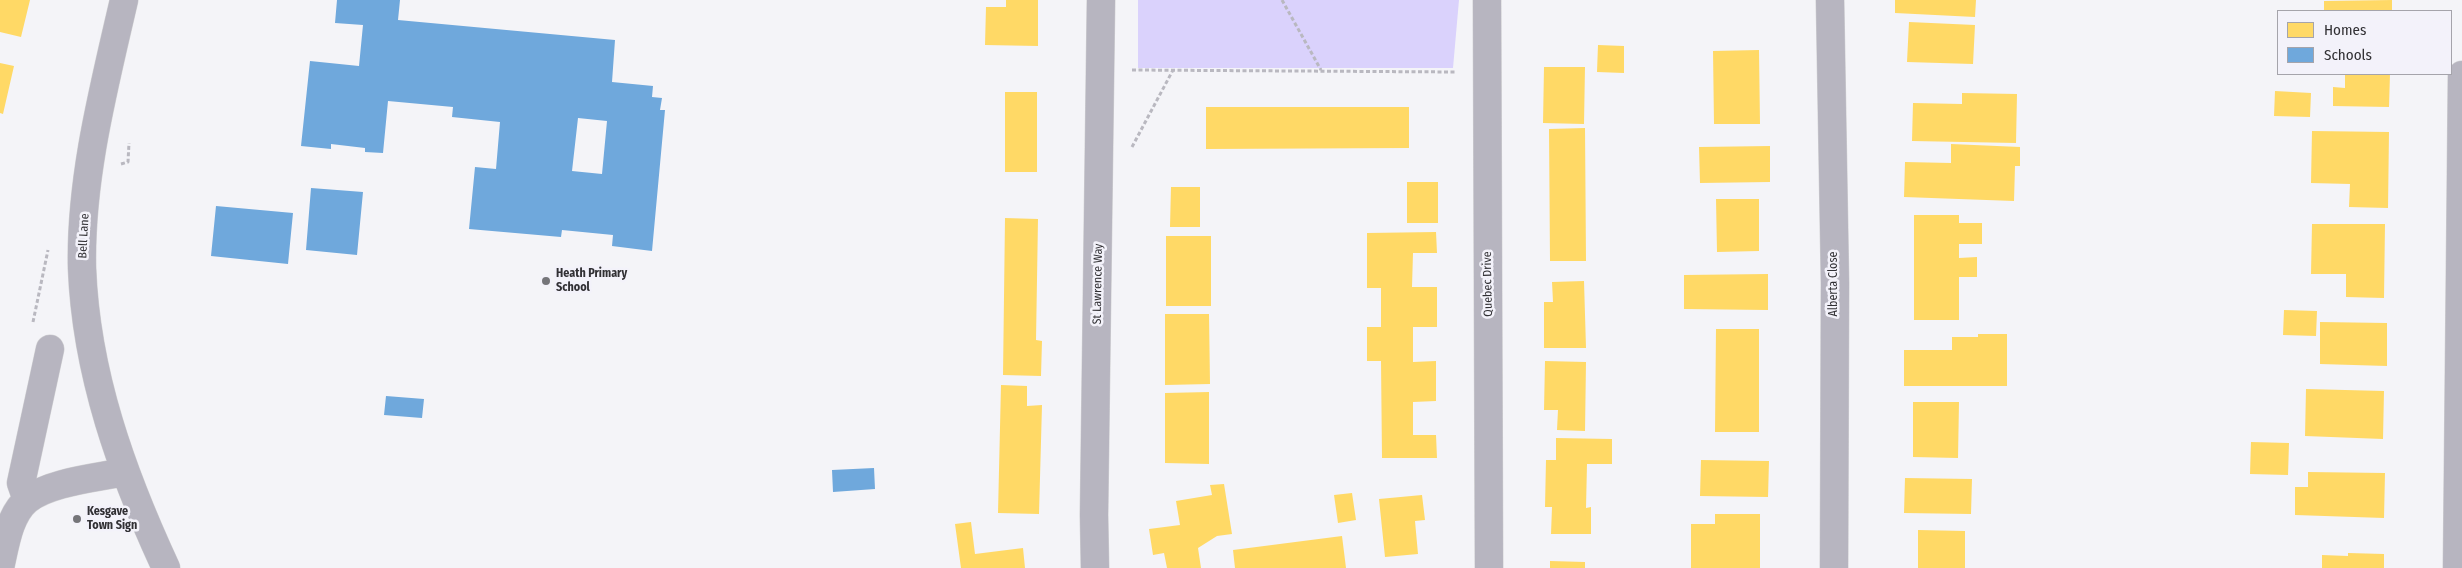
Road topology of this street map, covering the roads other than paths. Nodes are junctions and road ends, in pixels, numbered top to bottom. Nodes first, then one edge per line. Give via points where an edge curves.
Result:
1 (124, 0) edge
2 (1101, 0) edge
3 (1487, 0) edge
4 (1830, 0) edge
5 (2462, 76) edge
6 (50, 349) dead end
7 (124, 472) junction
8 (27, 500) junction
9 (0, 568) edge
10 (166, 568) edge
11 (1096, 568) edge
12 (1489, 568) edge
13 (1834, 568) edge
14 (2457, 568) edge

1 - 7 street, Bell Lane via 91,156 82,267 95,376
2 - 11 street, St Lawrence Way
3 - 12 street, Quebec Drive
4 - 13 street, Alberta Close via 1835,283
5 - 14 street
6 - 8 street via 21,484
7 - 8 street via 59,485
7 - 10 street, Bell Lane
8 - 9 street via 9,532

